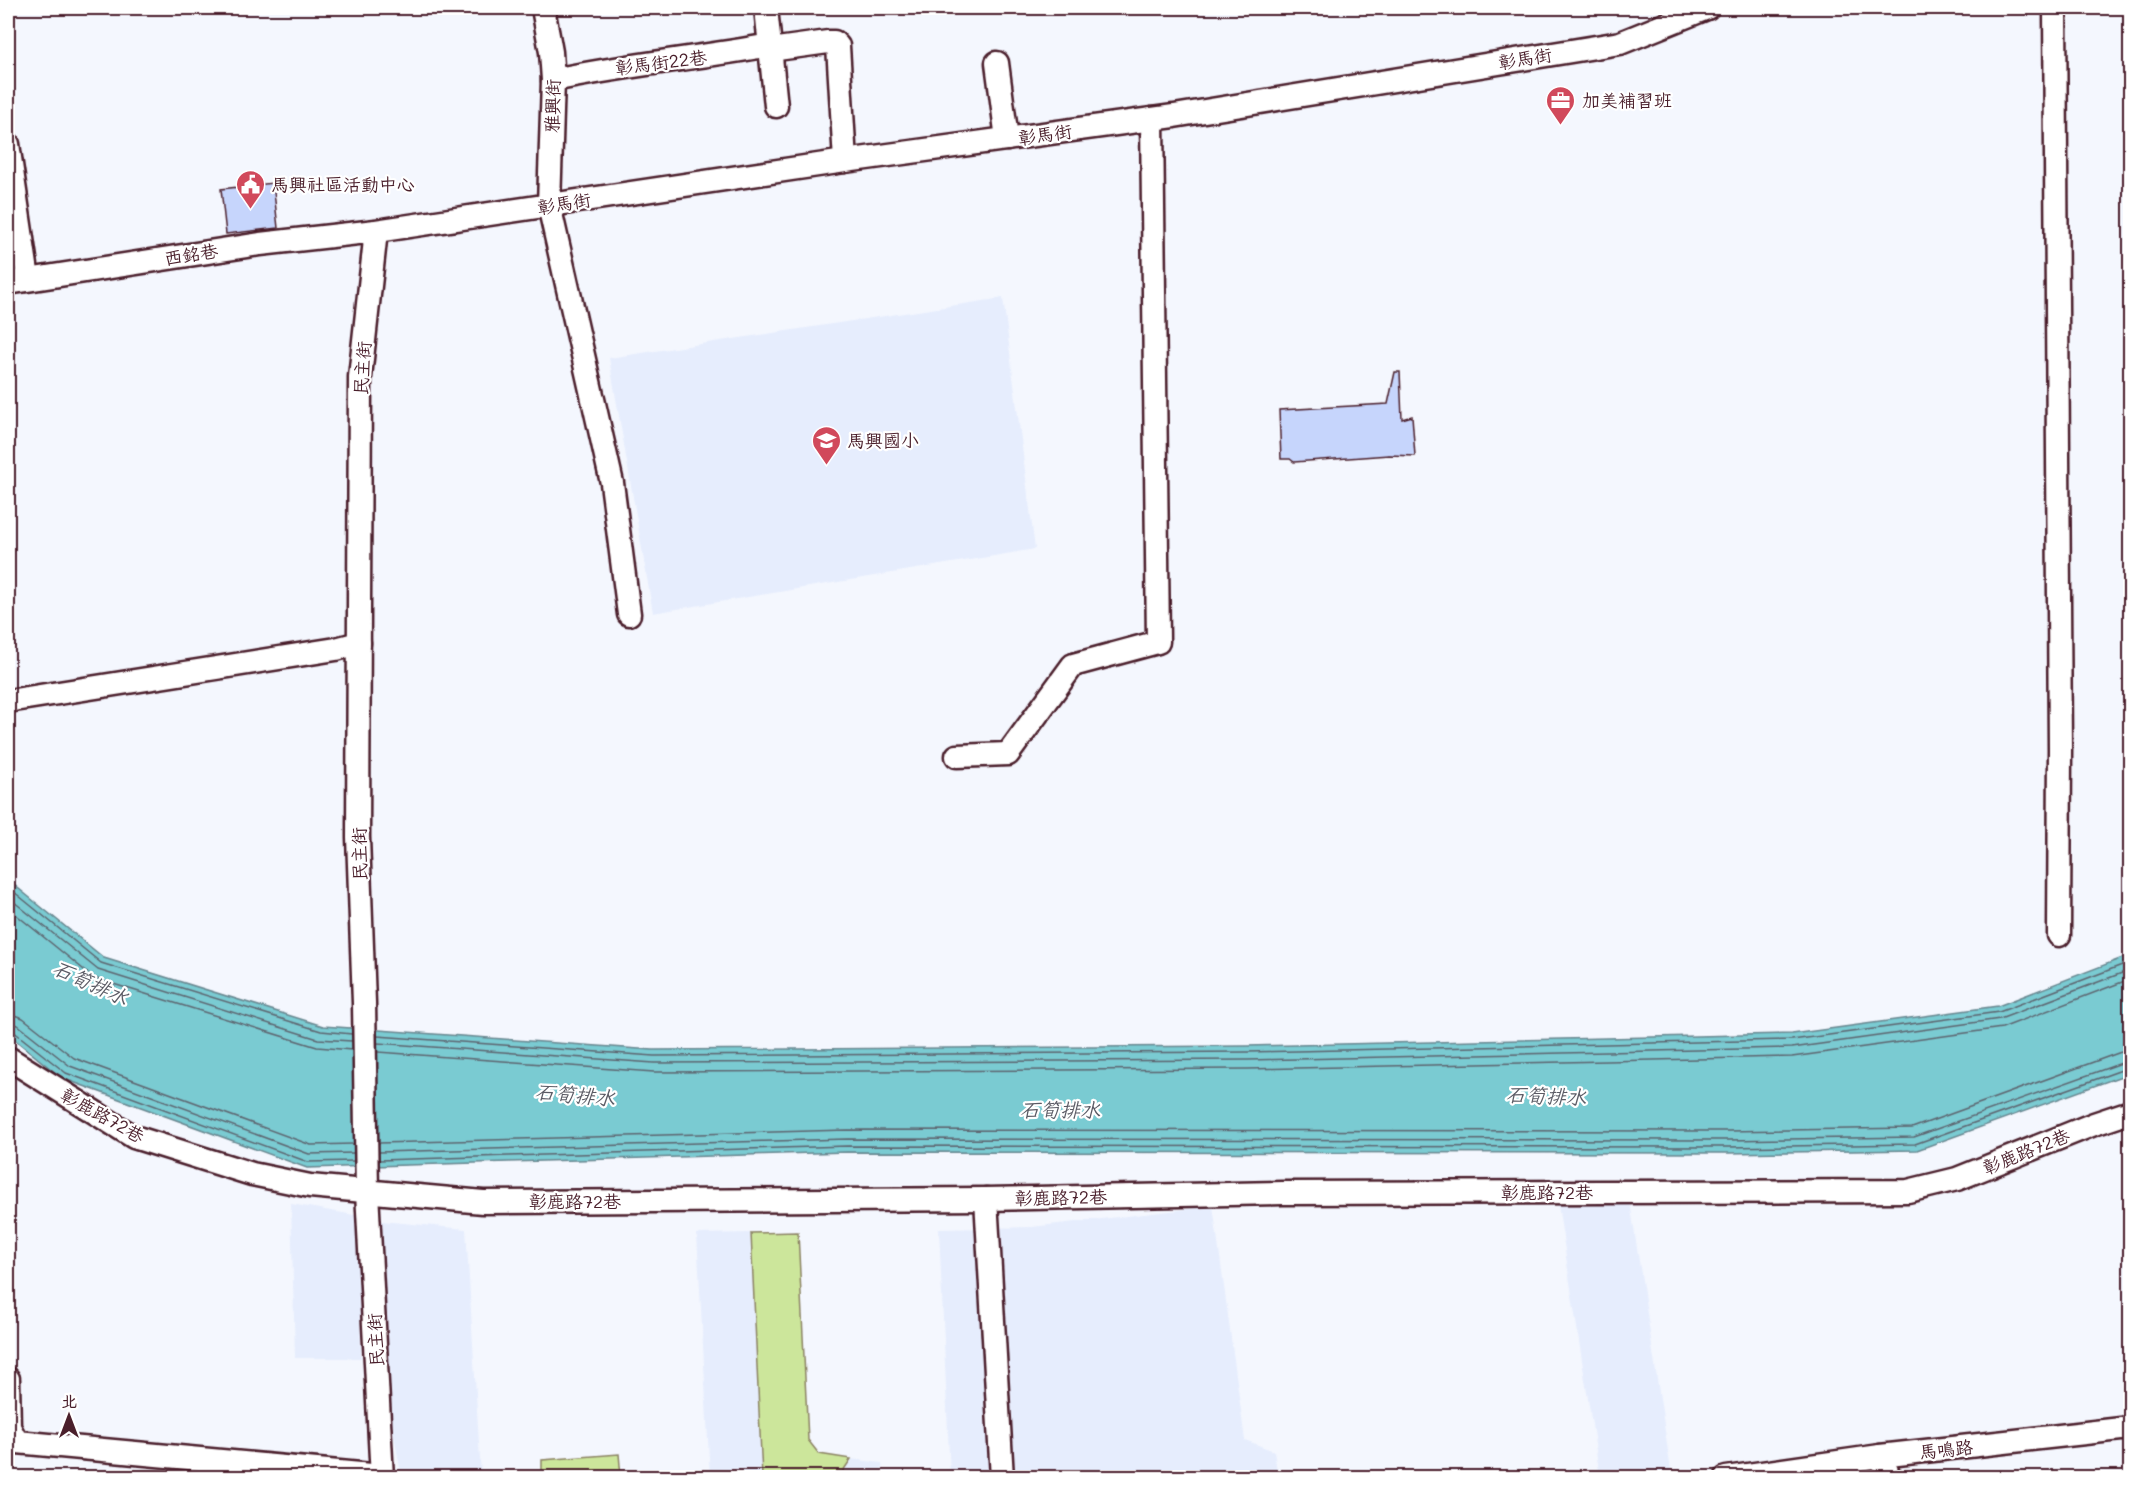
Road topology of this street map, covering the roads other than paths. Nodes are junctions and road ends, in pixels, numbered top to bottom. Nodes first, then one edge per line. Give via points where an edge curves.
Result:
1 (543, 8) edge
2 (766, 8) edge
3 (1707, 8) edge
4 (2055, 8) edge
5 (770, 48) junction
6 (996, 63) dead end
7 (553, 80) junction
8 (776, 106) dead end
9 (1152, 119) junction
10 (1007, 139) junction
11 (8, 144) edge
12 (845, 161) junction
13 (549, 206) junction
14 (376, 231) junction
15 (18, 281) edge
16 (629, 614) dead end
17 (359, 643) junction
18 (8, 701) edge
19 (957, 756) dead end
20 (2059, 935) dead end
21 (8, 1058) edge
22 (2130, 1113) edge
23 (367, 1192) junction
24 (986, 1199) junction
25 (8, 1379) edge
26 (2130, 1428) edge
27 (1880, 1456) junction
28 (382, 1477) edge
29 (1002, 1478) edge
30 (1726, 1478) edge
31 (1890, 1478) edge

1 - 7 street, 雅興街
2 - 5 street
3 - 9 street, 彰馬街 via 1620,43
4 - 20 street
5 - 7 street, 彰馬街22巷
5 - 8 street
5 - 12 street, 彰馬街22巷 via 828,42 838,46
6 - 10 street
7 - 13 street, 雅興街
9 - 10 street, 彰馬街
9 - 19 street via 1158,642 1073,665 1008,754
10 - 12 street, 彰馬街
11 - 15 street
12 - 13 street, 彰馬街
13 - 14 street, 彰馬街
13 - 16 street, 雅興街 via 612,483
14 - 15 street, 西銘巷 via 260,244
14 - 17 street, 民主街 via 360,376
17 - 18 street
17 - 23 street, 民主街 via 358,837
21 - 23 street, 彰鹿路72巷 via 134,1137 252,1174
22 - 24 street, 彰鹿路72巷 via 1957,1179 1908,1191 1283,1193
23 - 24 street, 彰鹿路72巷 via 483,1202
23 - 28 street, 民主街
24 - 29 street
25 - 28 street via 9,1427 17,1442
26 - 27 street, 馬鳴路
27 - 30 street, 馬鳴路
27 - 31 street

